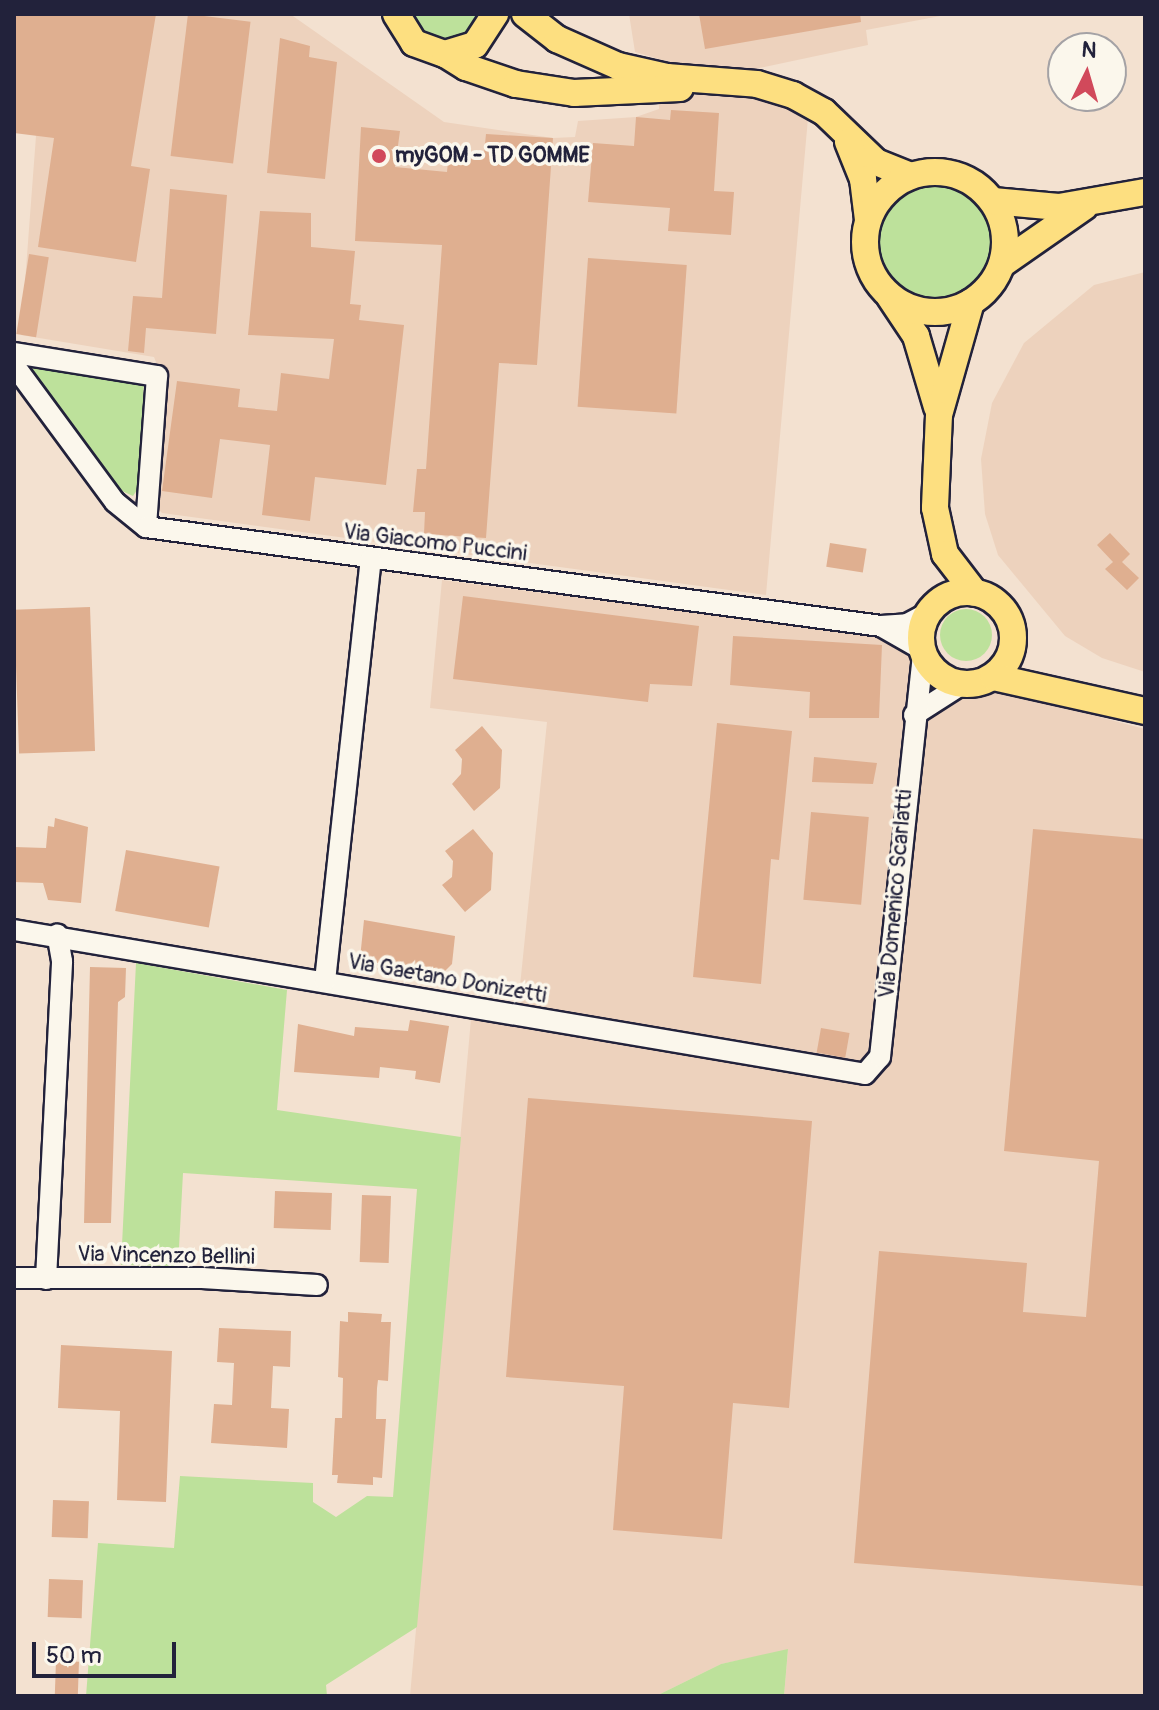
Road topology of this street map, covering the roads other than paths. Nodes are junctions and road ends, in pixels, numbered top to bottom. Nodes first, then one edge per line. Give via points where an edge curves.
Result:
1 (379, 14) edge
2 (495, 14) edge
3 (525, 14) edge
4 (400, 22) edge
5 (445, 54) junction
6 (731, 82) junction
7 (846, 138) junction
8 (910, 176) junction
9 (1145, 192) edge
10 (993, 201) junction
11 (1091, 204) junction
12 (868, 220) junction
13 (1002, 264) junction
14 (888, 293) junction
15 (971, 302) junction
16 (14, 353) edge
17 (14, 365) edge
18 (939, 415) junction
19 (146, 527) junction
20 (945, 554) junction
21 (371, 559) junction
22 (975, 593) junction
23 (931, 609) junction
24 (881, 626) junction
25 (1013, 639) junction
26 (922, 652) junction
27 (993, 677) junction
28 (961, 685) junction
29 (1054, 689) junction
30 (1145, 711) edge
31 (914, 715) junction
32 (14, 930) edge
33 (57, 934) junction
34 (325, 981) junction
35 (871, 1071) joint
36 (14, 1278) edge
37 (46, 1279) junction
38 (317, 1285) dead end

1 - 4 main road
2 - 5 main road via 475,45
3 - 6 main road via 557,39 618,66
4 - 5 main road via 414,43
5 - 6 main road via 516,84 574,93
6 - 7 main road via 793,95 824,112
7 - 8 main road via 876,162
7 - 12 main road via 863,179
8 - 10 main road via 951,173
8 - 12 main road via 884,194
9 - 11 main road
10 - 11 main road via 1038,207
10 - 13 main road via 1005,232
11 - 13 main road
12 - 14 main road via 867,260
13 - 15 main road via 990,286
14 - 15 main road via 928,311
14 - 18 main road via 916,336
15 - 18 main road
16 - 19 street via 157,376
17 - 19 street via 115,502
18 - 20 main road via 935,508
19 - 21 street, Via Giacomo Puccini
20 - 22 main road
20 - 23 main road
21 - 24 street, Via Giacomo Puccini
21 - 34 street
22 - 23 main road via 946,597
22 - 25 main road via 1004,610
23 - 24 street via 907,624
23 - 26 main road
24 - 26 street, Via Giacomo Puccini
25 - 27 main road via 1004,667
25 - 29 main road via 1031,669
26 - 28 main road via 936,673
26 - 31 street, Via Domenico Scarlatti via 925,678
27 - 28 main road
27 - 29 main road
28 - 31 street
29 - 30 main road
31 - 35 street, Via Domenico Scarlatti via 880,1057
32 - 33 street, Via Gaetano Donizetti
33 - 34 street, Via Gaetano Donizetti
33 - 37 street via 62,961
34 - 35 street, Via Gaetano Donizetti via 850,1075
36 - 37 street, Via Vincenzo Bellini
37 - 38 street, Via Vincenzo Bellini via 202,1278

